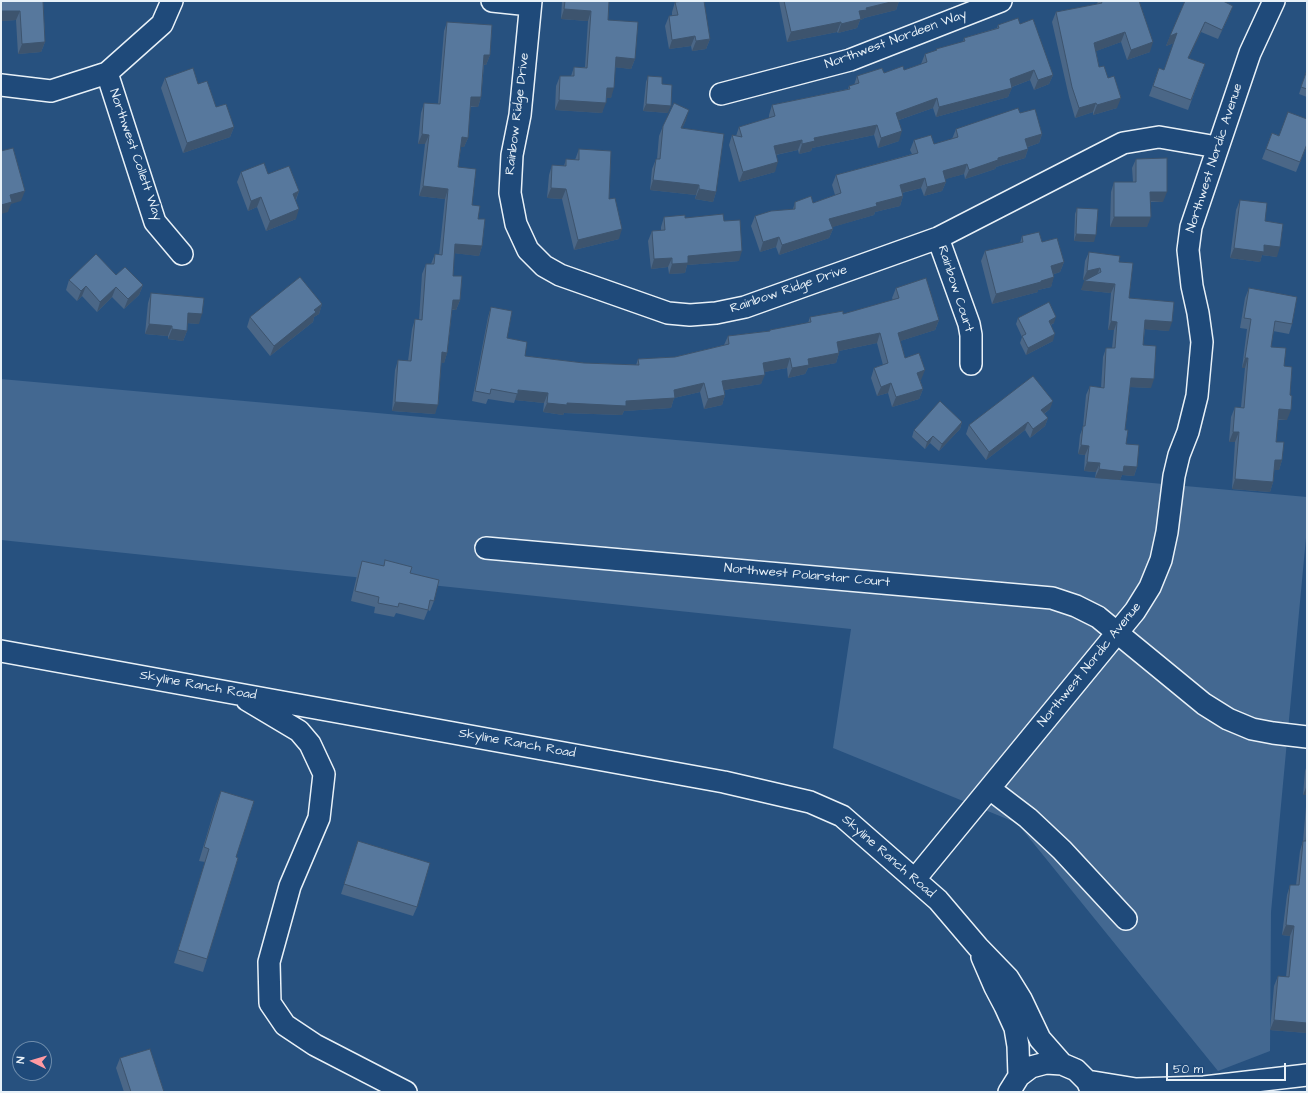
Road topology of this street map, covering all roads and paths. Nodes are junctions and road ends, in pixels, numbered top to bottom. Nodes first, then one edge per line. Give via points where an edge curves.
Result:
1 (172, 1) edge
2 (492, 1) edge
3 (1001, 1) edge
4 (1274, 1) edge
5 (530, 3) edge
6 (107, 73) junction
7 (1, 85) edge
8 (721, 94) dead end
9 (1217, 147) junction
10 (938, 238) junction
11 (182, 254) dead end
12 (971, 364) dead end
13 (486, 548) dead end
14 (1118, 633) junction
15 (1, 651) edge
16 (235, 693) junction
17 (1307, 737) edge
18 (990, 789) junction
19 (915, 880) junction
20 (1126, 919) dead end
21 (978, 947) junction
22 (1062, 1064) junction
23 (1307, 1075) edge
24 (1012, 1087) edge
25 (1090, 1087) edge
26 (1197, 1089) edge
27 (406, 1092) edge

1 - 6 street via 162,24
2 - 5 street
3 - 8 street, Northwest Nordeen Way via 850,60
4 - 9 street, Northwest Nordic Avenue via 1250,53
5 - 10 street, Rainbow Ridge Drive via 510,193 516,224 528,250 544,266 560,275 668,313 690,315 716,313 745,306
6 - 7 street via 51,91
6 - 11 street, Northwest Collett Way via 155,222
9 - 10 street, Rainbow Ridge Drive via 1159,137 1124,142
9 - 14 street, Northwest Nordic Avenue via 1191,227 1188,250 1202,342 1197,396 1174,476 1161,560 1150,587
10 - 12 street, Rainbow Court via 971,335
13 - 14 street, Northwest Polarstar Court via 1052,598 1098,617
14 - 17 street, Northwest Polarstar Court via 1204,704 1228,719 1252,729
14 - 18 street, Northwest Nordic Avenue
15 - 16 street, Skyline Ranch Road
16 - 19 street, Skyline Ranch Road via 716,781 810,802 842,816
16 - 27 street via 298,731 310,744 324,774 319,818 290,886 269,962 270,1003 284,1025 314,1045
18 - 19 street, Northwest Nordic Avenue
18 - 20 street via 1028,818 1062,850
19 - 21 street, Skyline Ranch Road via 938,900
21 - 22 street, Skyline Ranch Road via 1008,978 1040,1039
21 - 24 street, Skyline Ranch Road via 1015,1028 1018,1046
22 - 24 street via 1046,1063 1031,1067
22 - 25 street via 1076,1070
23 - 26 street
25 - 26 street

